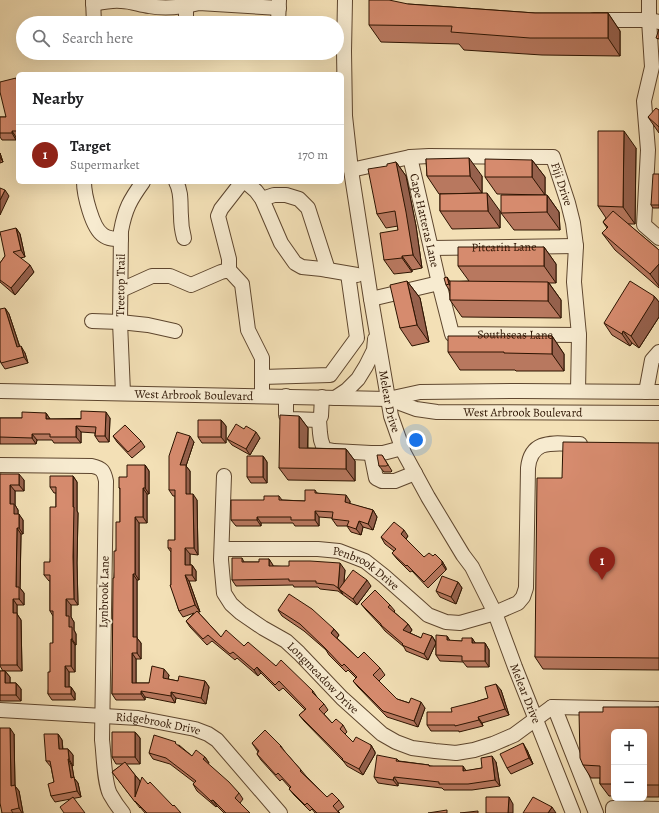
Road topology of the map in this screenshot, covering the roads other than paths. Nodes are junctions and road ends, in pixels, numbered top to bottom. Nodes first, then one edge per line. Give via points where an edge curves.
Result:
1 (345, 0) edge
2 (649, 0) edge
3 (94, 2) edge
4 (186, 3) edge
5 (279, 4) edge
6 (94, 16) edge
7 (186, 16) edge
8 (278, 16) edge
9 (343, 16) edge
10 (578, 20) edge
11 (654, 21) edge
12 (341, 60) edge
13 (341, 72) edge
14 (344, 116) edge
15 (654, 153) edge
16 (410, 157) junction
17 (351, 170) junction
18 (84, 184) edge
19 (142, 184) edge
20 (178, 184) edge
21 (240, 184) edge
22 (248, 184) edge
23 (262, 199) junction
24 (184, 238) dead end
25 (659, 238) edge
26 (121, 240) junction
27 (576, 246) junction
28 (431, 248) junction
29 (229, 270) junction
30 (328, 270) junction
31 (348, 274) junction
32 (367, 275) junction
33 (439, 283) junction
34 (121, 290) junction
35 (371, 299) junction
36 (92, 321) dead end
37 (120, 322) junction
38 (175, 331) dead end
39 (376, 331) junction
40 (452, 334) joint
41 (579, 335) junction
42 (659, 352) edge
43 (262, 377) junction
44 (0, 391) edge
45 (578, 391) junction
46 (652, 392) edge
47 (123, 393) junction
48 (262, 396) junction
49 (286, 396) junction
50 (328, 397) junction
51 (388, 399) junction
52 (659, 413) edge
53 (319, 420) junction
54 (592, 444) edge
55 (402, 448) junction
56 (371, 453) junction
57 (0, 464) edge
58 (415, 473) junction
59 (224, 476) dead end
60 (222, 549) junction
61 (495, 613) junction
62 (552, 707) junction
63 (659, 709) edge
64 (0, 710) edge
65 (102, 716) junction
66 (536, 719) junction
67 (659, 809) edge
68 (123, 813) edge
69 (280, 813) edge
70 (573, 813) edge
71 (596, 813) edge
72 (613, 813) edge

1 - 9 street, Melear Drive
2 - 11 street
3 - 4 street via 120,1 149,6
3 - 6 street
4 - 5 street
4 - 7 street
5 - 8 street
10 - 11 street
11 - 15 street via 652,67 644,101
12 - 13 street, Melear Drive
14 - 17 street, Melear Drive
15 - 25 street via 644,225
16 - 17 street, Fiji Drive
16 - 27 street, Fiji Drive via 553,157 568,203
16 - 28 street, Cape Hatteras Lane
17 - 32 street, Melear Drive
18 - 26 street via 88,207 99,232 103,236
19 - 26 street, Treetop Trail via 128,205
20 - 24 street
21 - 29 street via 218,216 229,259
22 - 23 street
23 - 30 street via 281,243 295,263 302,267
23 - 30 street via 286,195 299,199 308,208
26 - 34 street, Treetop Trail
27 - 28 street, Pitcarin Lane
27 - 41 street, Fiji Drive via 574,282
28 - 33 street, Cape Hatteras Lane
29 - 34 street via 191,285 170,276 152,276
29 - 43 street via 242,284 248,330 262,358
30 - 31 street
31 - 32 street
31 - 43 street via 357,338 330,375
32 - 35 street, Melear Drive
33 - 35 street, Cape Hatteras Lane
33 - 40 street, Cape Hatteras Lane
34 - 37 street, Treetop Trail
35 - 39 street, Melear Drive
36 - 37 street
37 - 38 street
37 - 47 street, Treetop Trail
39 - 50 street via 374,350 358,379 347,390
39 - 51 street, Melear Drive
40 - 41 street, Southseas Lane
41 - 45 street, Fiji Drive
42 - 46 street via 652,360
43 - 48 street
44 - 47 street, West Arbrook Boulevard
45 - 46 street, West Arbrook Boulevard
45 - 51 street, West Arbrook Boulevard via 420,392
47 - 48 street, West Arbrook Boulevard
48 - 49 street, West Arbrook Boulevard
49 - 50 street, West Arbrook Boulevard
49 - 53 street via 286,415 290,419
50 - 51 street, West Arbrook Boulevard
50 - 53 street
51 - 52 street, West Arbrook Boulevard via 416,409 437,412
51 - 55 street, Melear Drive
53 - 56 street via 324,449
54 - 61 street, Penbrook Drive via 546,444 537,447 532,454 528,468 526,588 518,603
55 - 56 street
55 - 58 street, Melear Drive
56 - 58 street via 376,478 382,481 395,481
57 - 65 street, Lynbrook Lane via 92,466 99,467 104,473 106,481
58 - 61 street, Melear Drive via 472,567
59 - 60 street, Longmeadow Drive
60 - 61 street, Penbrook Drive via 318,549 339,552 365,561 428,615 446,622 460,623
60 - 66 street, Longmeadow Drive via 224,593 232,604 241,613 286,641 342,698 382,734 396,742 412,748 456,753 493,744 514,735
61 - 66 street, Melear Drive
62 - 63 street
62 - 66 street, Longmeadow Drive
62 - 71 street
64 - 65 street, Ridgebrook Drive
65 - 68 street, Lynbrook Lane via 107,782 110,793
65 - 69 street, Ridgebrook Drive via 138,718 208,734 217,740
66 - 70 street, Melear Drive
67 - 72 street via 613,808

